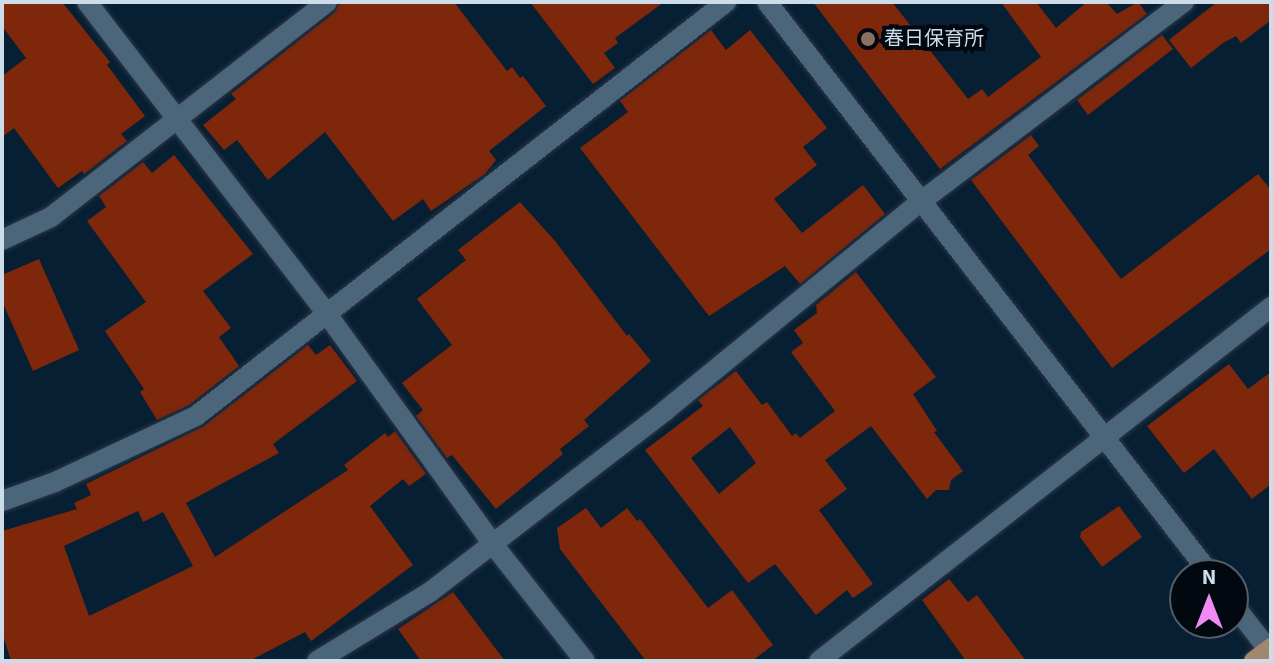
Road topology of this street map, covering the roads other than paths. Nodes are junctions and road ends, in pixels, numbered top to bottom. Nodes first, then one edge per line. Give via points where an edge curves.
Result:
1 (87, 2) edge
2 (327, 2) edge
3 (726, 2) edge
4 (767, 2) edge
5 (1184, 2) edge
6 (178, 117) junction
7 (923, 200) junction
8 (2, 240) edge
9 (1271, 307) edge
10 (327, 314) junction
11 (1103, 436) junction
12 (2, 501) edge
13 (492, 543) junction
14 (1199, 559) edge
15 (1249, 628) edge
16 (1266, 653) edge
17 (317, 661) edge
18 (585, 661) edge
19 (819, 661) edge

1 - 6 street
2 - 6 street
3 - 10 street
4 - 7 street
5 - 7 street
6 - 8 street via 51,217
6 - 10 street
7 - 11 street
7 - 13 street via 666,410
9 - 11 street
10 - 12 street via 196,416
10 - 13 street
11 - 14 street
11 - 19 street
13 - 17 street via 430,592
13 - 18 street
15 - 16 street

